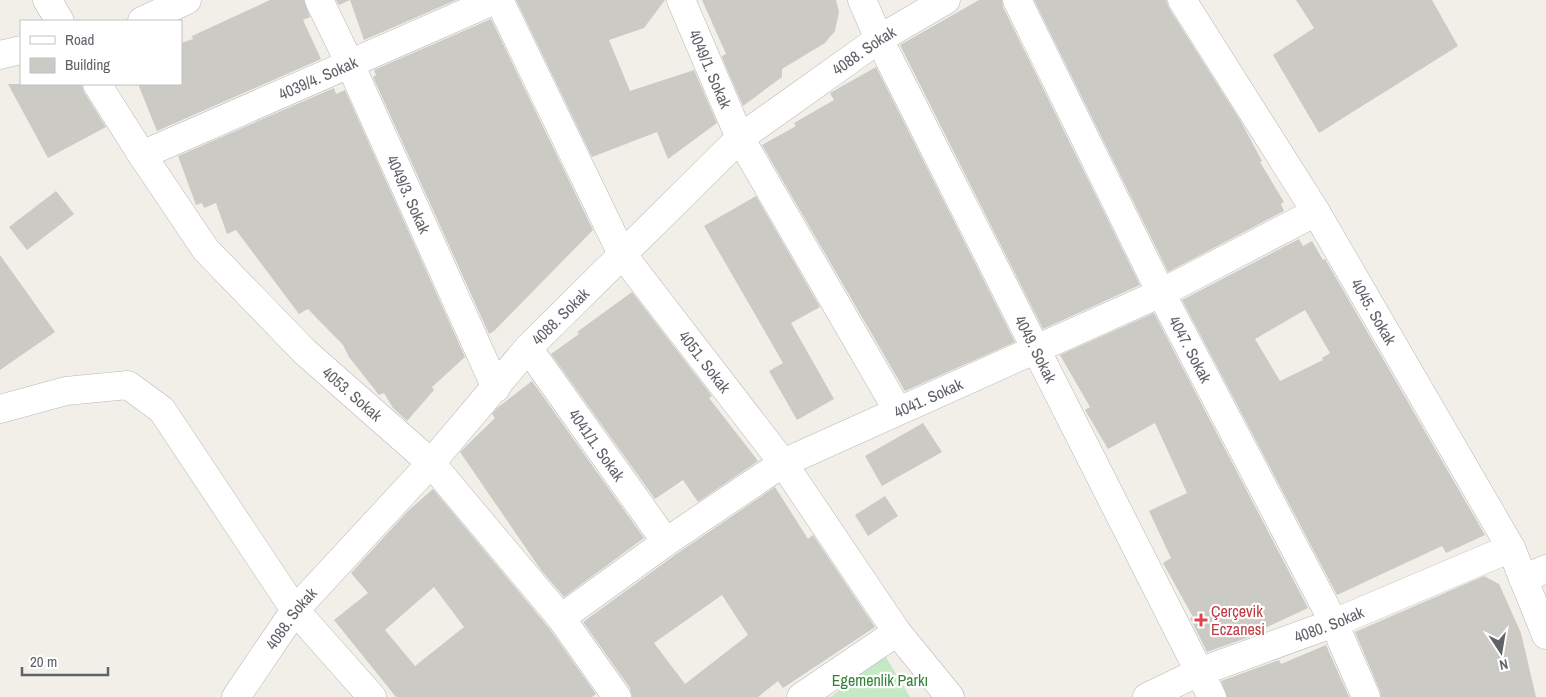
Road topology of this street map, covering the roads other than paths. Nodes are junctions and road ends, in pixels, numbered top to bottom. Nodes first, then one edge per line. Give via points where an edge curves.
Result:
1 (47, 0) edge
2 (187, 0) edge
3 (319, 0) edge
4 (494, 0) edge
5 (499, 0) edge
6 (681, 0) edge
7 (862, 0) edge
8 (946, 0) edge
9 (1017, 0) edge
10 (1182, 0) edge
11 (59, 20) edge
12 (144, 20) edge
13 (879, 39) junction
14 (20, 50) edge
15 (0, 55) edge
16 (350, 64) junction
17 (98, 85) edge
18 (740, 138) junction
19 (142, 155) junction
20 (1316, 212) junction
21 (622, 254) junction
22 (1161, 293) junction
23 (528, 348) junction
24 (1037, 349) junction
25 (496, 388) junction
26 (0, 409) edge
27 (898, 411) junction
28 (431, 463) junction
29 (783, 463) junction
30 (666, 542) junction
31 (1511, 548) junction
32 (1535, 574) edge
33 (295, 610) junction
34 (561, 618) junction
35 (1334, 623) junction
36 (897, 632) junction
37 (1546, 635) edge
38 (1199, 672) junction
39 (236, 697) edge
40 (372, 697) edge
41 (617, 697) edge
42 (801, 697) edge
43 (950, 697) edge
44 (1146, 697) edge
45 (1212, 697) edge
46 (1366, 697) edge

1 - 11 street
2 - 12 street
3 - 16 street, 4049/3. Sokak
4 - 16 street, 4039/4. Sokak
5 - 21 street, 4051. Sokak
6 - 18 street, 4049/1. Sokak
7 - 13 street, 4049. Sokak
8 - 13 street, 4088. Sokak
9 - 22 street, 4047. Sokak
10 - 20 street, 4045. Sokak
13 - 18 street, 4088. Sokak
13 - 24 street, 4049. Sokak
14 - 15 street
16 - 19 street, 4039/4. Sokak
16 - 25 street, 4049/3. Sokak
17 - 19 street, 4053. Sokak
18 - 21 street, 4088. Sokak
18 - 27 street, 4049/1. Sokak
19 - 28 street, 4053. Sokak via 206,250 305,352
20 - 22 street, 4041. Sokak
20 - 31 street, 4045. Sokak
21 - 23 street, 4088. Sokak
21 - 29 street, 4051. Sokak
22 - 24 street, 4041. Sokak
22 - 35 street, 4047. Sokak
23 - 25 street, 4088. Sokak
23 - 30 street, 4041/1. Sokak
24 - 27 street, 4041. Sokak
24 - 38 street, 4049. Sokak
25 - 28 street, 4088. Sokak
26 - 33 street via 66,391 128,384 162,410
27 - 29 street, 4041. Sokak
28 - 33 street, 4088. Sokak
28 - 34 street, 4053. Sokak
29 - 30 street, 4041. Sokak
29 - 36 street, 4051. Sokak
30 - 34 street, 4041. Sokak
31 - 32 street, 4045. Sokak
31 - 35 street, 4080. Sokak
32 - 37 street, 4045. Sokak
33 - 39 street, 4088. Sokak
33 - 40 street
34 - 41 street, 4053. Sokak
35 - 38 street, 4080. Sokak
35 - 46 street, 4047. Sokak
36 - 42 street
36 - 43 street, 4051. Sokak
38 - 44 street, 4080. Sokak
38 - 45 street, 4049. Sokak

